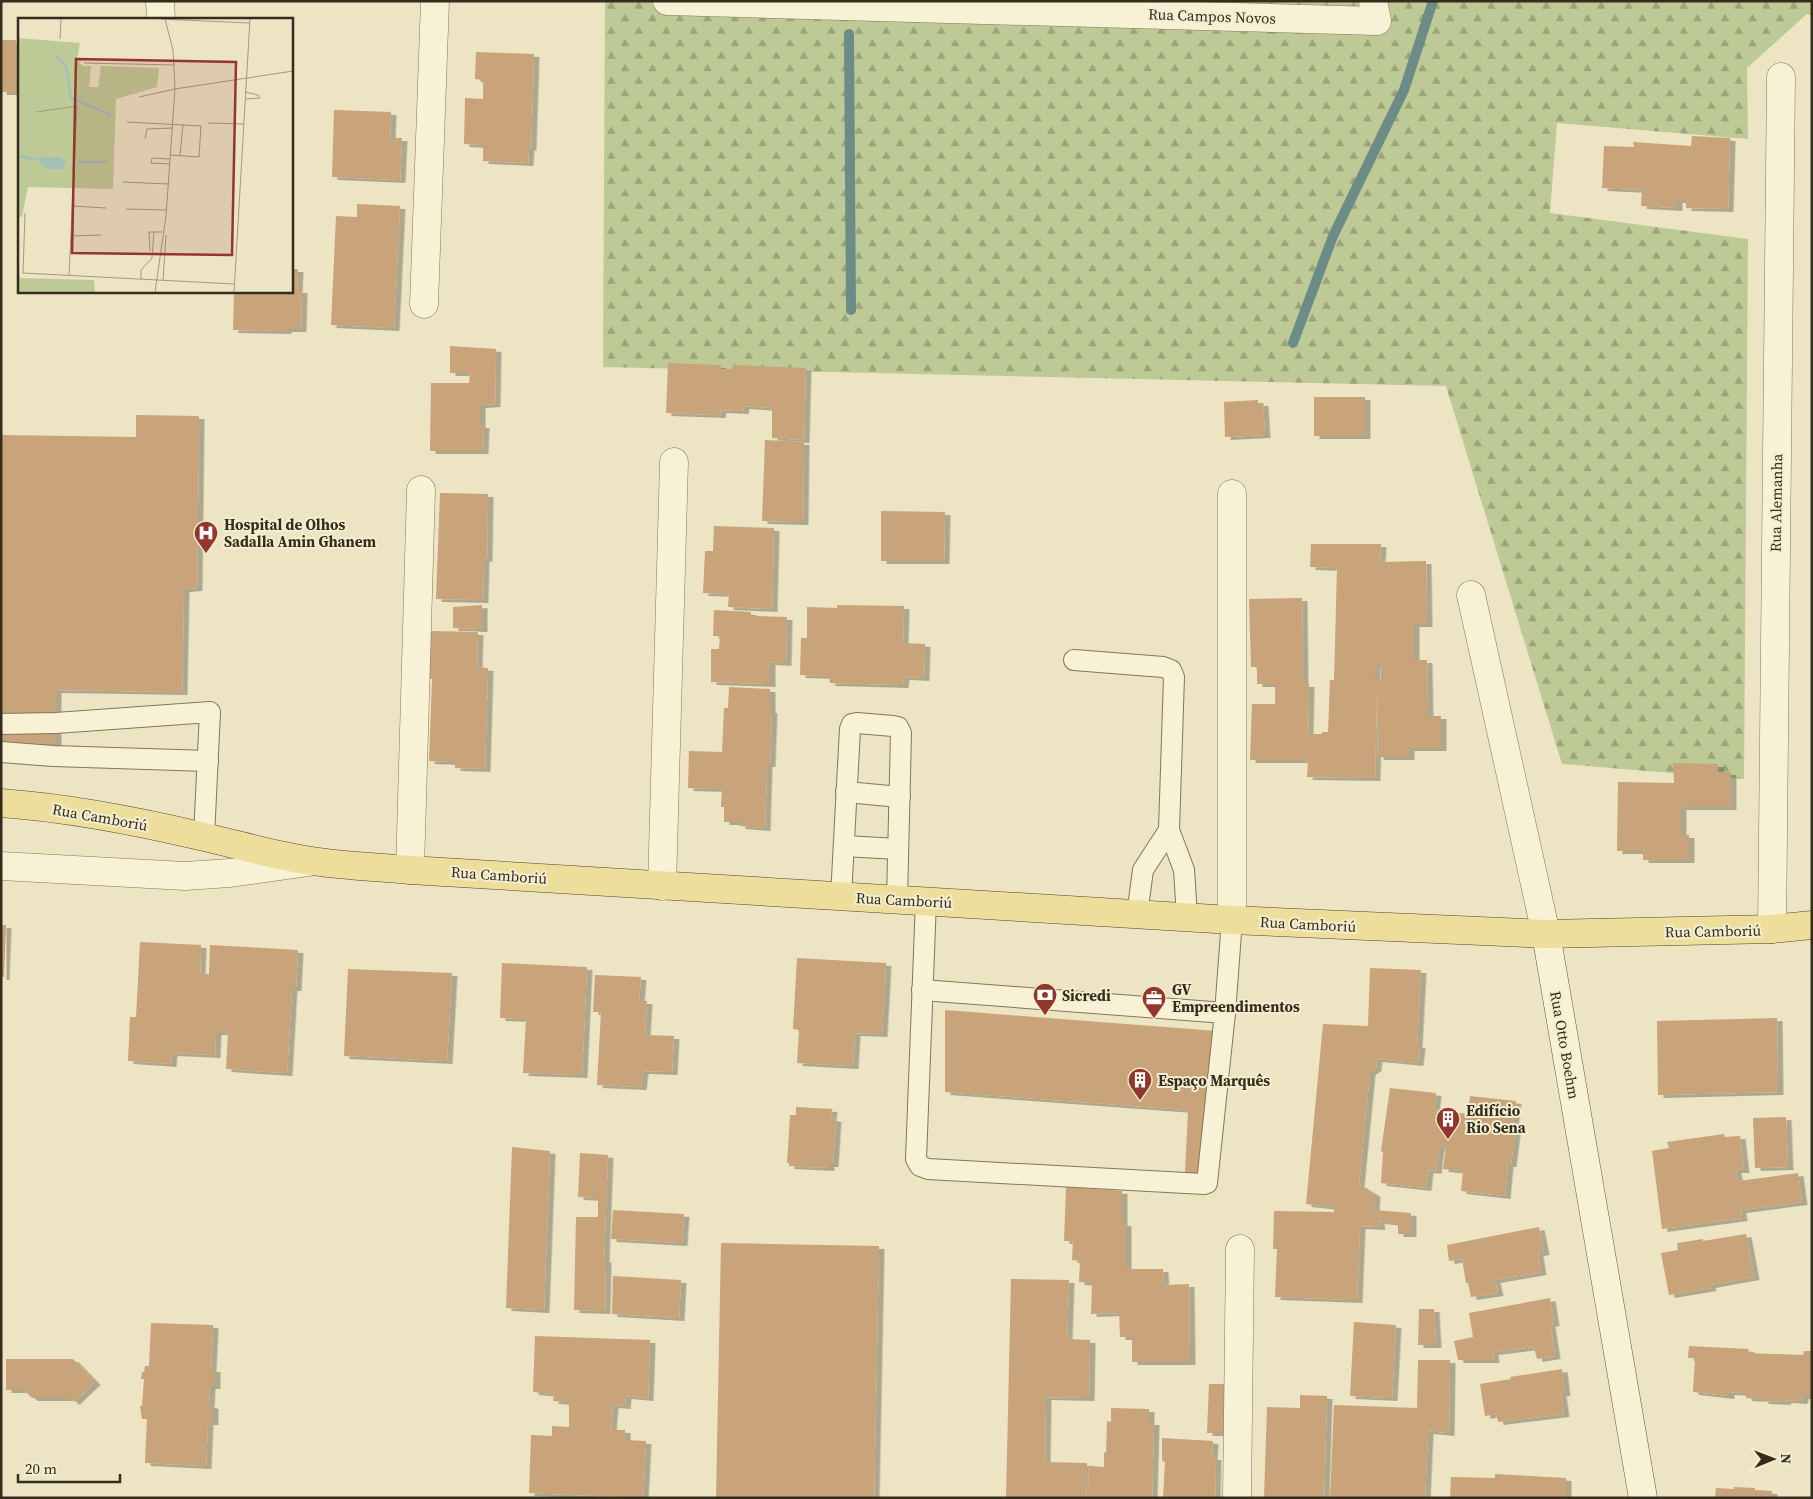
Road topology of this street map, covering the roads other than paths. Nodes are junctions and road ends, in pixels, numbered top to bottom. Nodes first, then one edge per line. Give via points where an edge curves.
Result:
1 (160, 1) edge
2 (435, 1) edge
3 (667, 1) edge
4 (1373, 1) edge
5 (161, 18) edge
6 (1781, 77) dead end
7 (424, 304) dead end
8 (674, 462) dead end
9 (421, 490) dead end
10 (1232, 494) dead end
11 (1471, 594) dead end
12 (1074, 660) dead end
13 (1, 724) edge
14 (1, 752) edge
15 (208, 761) junction
16 (846, 792) junction
17 (900, 797) junction
18 (1, 803) edge
19 (1170, 830) junction
20 (204, 837) junction
21 (844, 846) junction
22 (898, 849) junction
23 (311, 861) junction
24 (1, 866) edge
25 (410, 870) junction
26 (662, 886) junction
27 (841, 897) junction
28 (897, 900) junction
29 (926, 901) junction
30 (1137, 915) junction
31 (1187, 917) junction
32 (1232, 920) junction
33 (1812, 925) edge
34 (1772, 929) junction
35 (1546, 934) junction
36 (922, 990) junction
37 (1225, 1014) junction
38 (1240, 1249) dead end
39 (1237, 1498) edge
40 (1643, 1498) edge

1 - 5 street
2 - 7 street
3 - 4 street, Rua Campos Novos via 1377,21
6 - 34 street, Rua Alemanha
8 - 26 street
9 - 25 street
10 - 32 street
11 - 35 street, Rua Otto Boehm
12 - 19 lane via 1171,670 1174,677
13 - 15 lane via 210,712
14 - 15 lane
15 - 20 lane
16 - 17 lane
16 - 17 lane via 850,729 856,722 892,726 901,733
16 - 21 lane
17 - 22 lane
18 - 20 main road, Rua Camboriú via 121,819
19 - 30 lane via 1143,870
19 - 31 lane via 1184,870
20 - 23 main road, Rua Camboriú
21 - 22 lane
21 - 27 lane
22 - 28 lane
23 - 24 street via 184,876
23 - 25 main road, Rua Camboriú
25 - 26 main road, Rua Camboriú
26 - 27 main road, Rua Camboriú
27 - 28 main road, Rua Camboriú
28 - 29 main road, Rua Camboriú
29 - 30 main road, Rua Camboriú
29 - 36 lane
30 - 31 main road, Rua Camboriú
31 - 32 main road, Rua Camboriú
32 - 35 main road, Rua Camboriú
32 - 37 lane
33 - 34 main road, Rua Camboriú
34 - 35 main road, Rua Camboriú
35 - 40 street, Rua Otto Boehm
36 - 37 lane
36 - 37 lane via 916,1159 920,1166 928,1169 1204,1184 1208,1180
38 - 39 street

